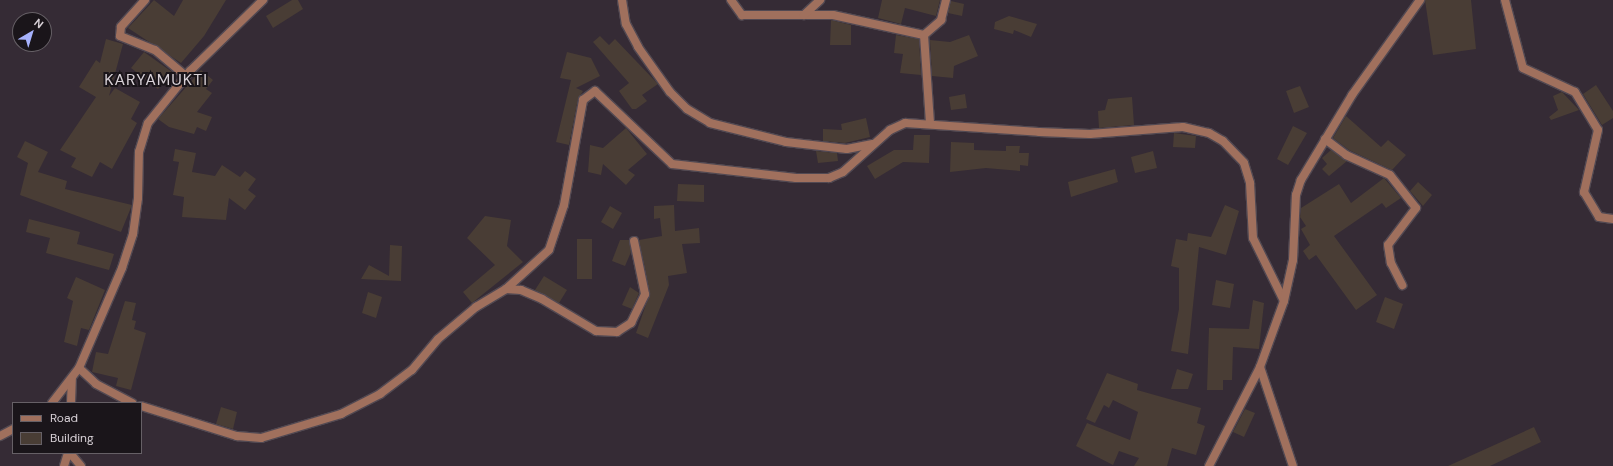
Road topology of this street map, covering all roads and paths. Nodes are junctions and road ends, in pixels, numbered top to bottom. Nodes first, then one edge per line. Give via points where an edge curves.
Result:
1 (145, 0) edge
2 (622, 0) edge
3 (731, 0) edge
4 (820, 0) edge
5 (946, 0) edge
6 (1420, 0) edge
7 (1505, 0) edge
8 (259, 1) edge
9 (804, 15) junction
10 (924, 35) junction
11 (186, 76) junction
12 (930, 123) junction
13 (1325, 139) junction
14 (875, 144) junction
15 (1613, 219) edge
16 (634, 241) dead end
17 (1402, 285) dead end
18 (506, 290) junction
19 (1284, 301) junction
20 (1260, 367) junction
21 (79, 368) junction
22 (72, 379) junction
23 (53, 402) edge
24 (71, 402) edge
25 (130, 402) edge
26 (142, 406) edge
27 (12, 430) edge
28 (0, 436) edge
29 (69, 454) edge
30 (70, 454) edge
31 (64, 466) edge
32 (81, 466) edge
33 (1209, 466) edge
34 (1294, 466) edge

1 - 11 street via 121,27 120,36 155,50
2 - 14 street via 626,24 638,47 670,92 687,109 710,123 786,142 847,149
3 - 9 street via 742,15
4 - 9 street
5 - 10 street via 941,20
6 - 13 street
7 - 15 street via 1522,68 1575,92 1598,130 1584,192 1600,217
8 - 11 street
9 - 10 street via 834,15
10 - 12 street
11 - 21 street via 157,108 142,138 133,234
12 - 14 street via 905,123
12 - 19 street via 1090,134 1183,127 1209,133 1223,141 1244,164 1250,183 1253,238
13 - 17 street via 1346,155 1390,175 1416,208 1388,245 1391,263
13 - 19 street via 1296,195 1293,260
14 - 18 street via 852,165 829,178 796,178 672,164 601,94 591,92 583,100 554,242
16 - 18 street via 645,294 631,323 621,331 596,331 542,299 521,290
18 - 26 street via 466,316 438,339 412,370 380,394 341,414 302,427 249,438
19 - 20 street
20 - 33 street
20 - 34 street
21 - 22 street
21 - 25 street via 96,384
22 - 23 street
22 - 24 street
27 - 28 street
29 - 31 street
30 - 32 street

